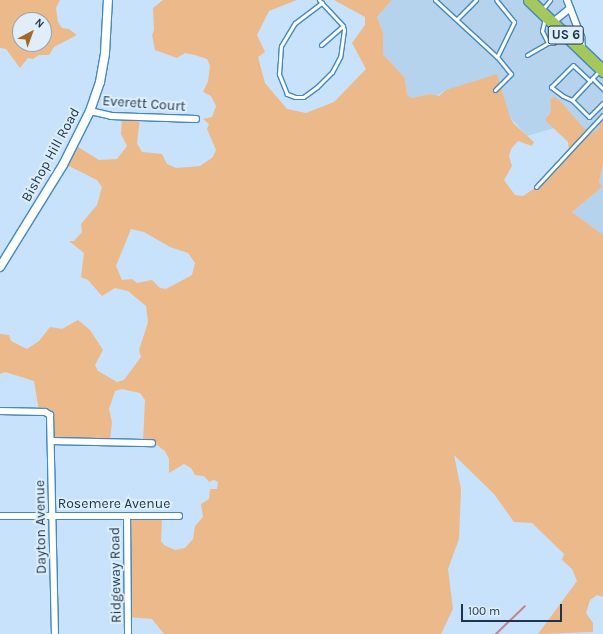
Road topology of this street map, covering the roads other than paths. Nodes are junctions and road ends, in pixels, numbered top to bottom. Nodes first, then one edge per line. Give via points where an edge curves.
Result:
1 (108, 0) edge
2 (319, 0) edge
3 (435, 0) edge
4 (476, 0) edge
5 (496, 0) edge
6 (529, 0) edge
7 (544, 0) edge
8 (567, 0) edge
9 (322, 4) junction
10 (570, 8) junction
11 (547, 11) edge
12 (457, 19) junction
13 (343, 26) junction
14 (565, 34) junction
15 (548, 43) junction
16 (321, 45) dead end
17 (582, 51) junction
18 (527, 55) dead end
19 (497, 57) junction
20 (602, 70) edge
21 (591, 79) junction
22 (603, 89) edge
23 (495, 90) dead end
24 (572, 100) junction
25 (603, 103) edge
26 (90, 111) junction
27 (603, 115) edge
28 (196, 119) dead end
29 (536, 187) dead end
30 (0, 267) edge
31 (0, 411) edge
32 (53, 441) junction
33 (152, 443) dead end
34 (0, 516) edge
35 (52, 516) junction
36 (127, 516) junction
37 (179, 516) dead end
38 (55, 634) edge
39 (128, 634) edge

1 - 26 street, Bishop Hill Road via 105,53 100,82
2 - 9 lane
3 - 12 lane
4 - 12 lane
5 - 19 lane via 514,22
6 - 11 highway, US 6
7 - 11 lane
8 - 10 street
9 - 13 lane
9 - 13 lane via 295,23 281,46 279,74 287,94 303,97 332,72 340,57
10 - 11 street
10 - 17 street via 581,37
11 - 14 highway, US 6
11 - 15 lane via 542,30
12 - 19 lane
13 - 16 lane
14 - 15 lane via 553,43
14 - 17 highway, US 6
15 - 18 lane
17 - 20 highway, US 6
19 - 23 lane via 511,74
20 - 21 lane
21 - 22 lane
21 - 24 lane
21 - 24 lane via 573,65 551,87
24 - 25 lane via 589,117
26 - 28 street, Everett Court via 111,116
26 - 30 street, Bishop Hill Road via 63,165
27 - 29 lane
31 - 32 street, Dayton Avenue via 45,412 50,415
32 - 33 street
32 - 35 street, Dayton Avenue
34 - 35 street, Rosemere Avenue
35 - 36 street, Rosemere Avenue
35 - 38 street, Dayton Avenue
36 - 37 street, Rosemere Avenue
36 - 39 street, Ridgeway Road

